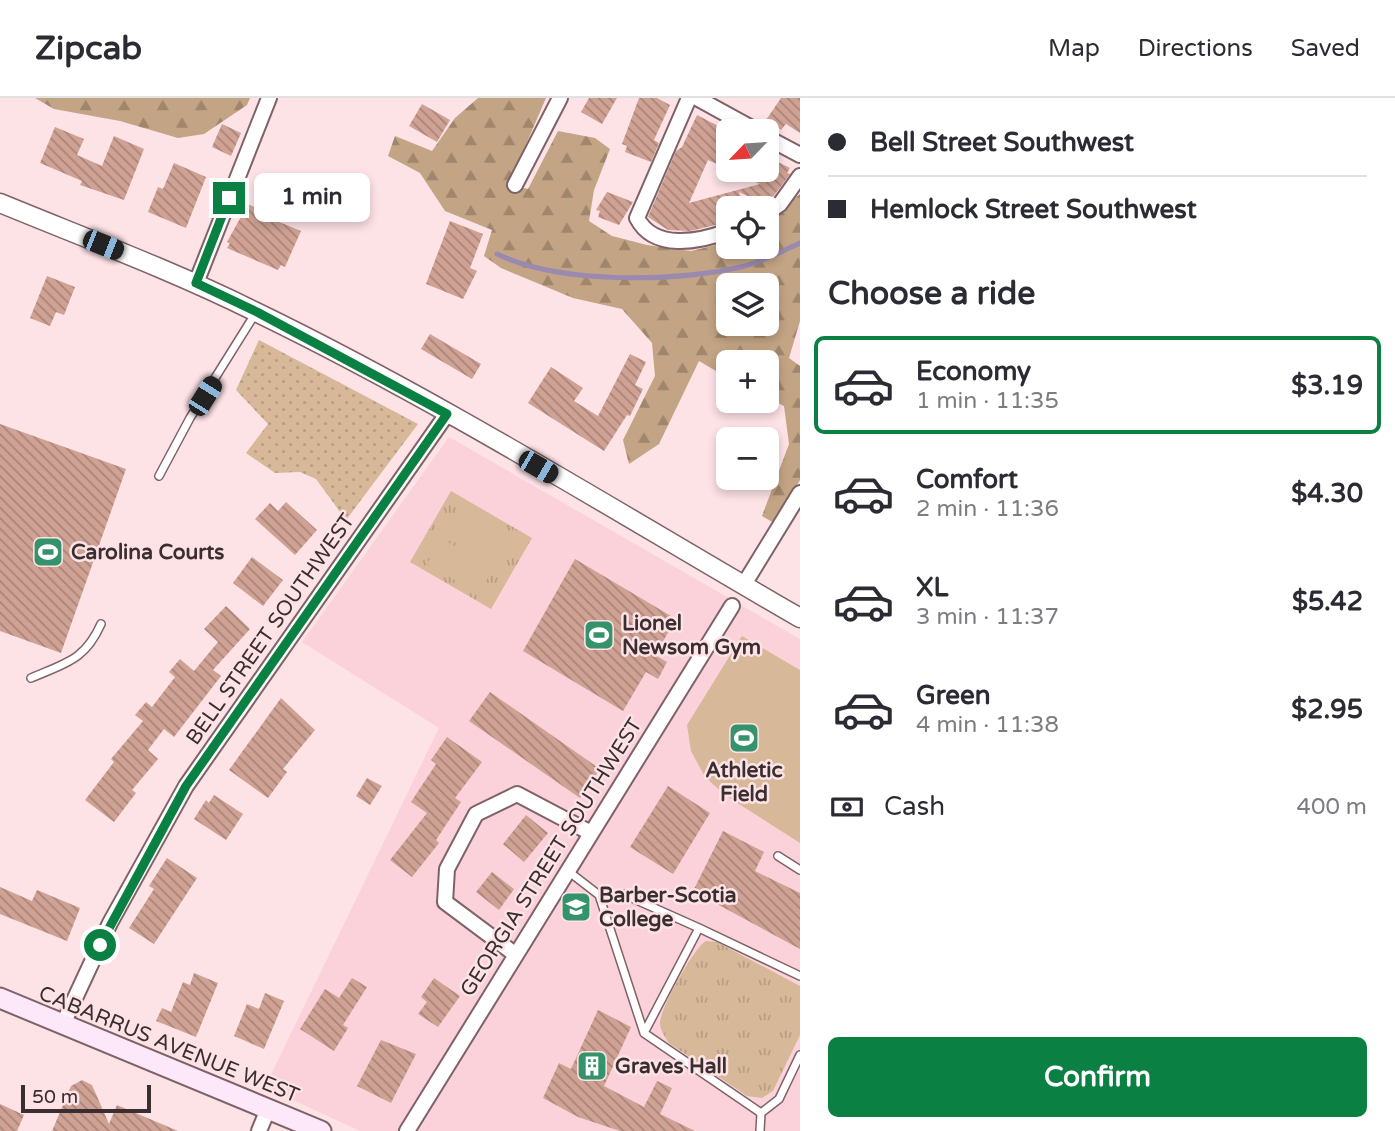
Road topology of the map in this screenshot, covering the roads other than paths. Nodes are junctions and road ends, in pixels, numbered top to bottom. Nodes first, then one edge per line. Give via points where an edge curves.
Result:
1 (269, 98) edge
2 (561, 98) edge
3 (689, 98) edge
4 (697, 98) edge
5 (735, 119) edge
6 (779, 144) edge
7 (800, 155) edge
8 (800, 176) edge
9 (515, 185) dead end
10 (0, 203) edge
11 (779, 205) edge
12 (716, 236) edge
13 (196, 283) junction
14 (257, 312) junction
15 (447, 414) junction
16 (159, 476) dead end
17 (800, 493) edge
18 (743, 586) junction
19 (732, 606) dead end
20 (800, 618) edge
21 (102, 624) dead end
22 (32, 678) dead end
23 (591, 833) junction
24 (778, 856) dead end
25 (568, 870) junction
26 (800, 870) edge
27 (599, 895) junction
28 (699, 928) junction
29 (516, 955) junction
30 (800, 976) edge
31 (0, 998) edge
32 (63, 1024) junction
33 (644, 1033) junction
34 (800, 1055) edge
35 (268, 1109) junction
36 (761, 1113) junction
37 (259, 1131) edge
38 (321, 1131) edge
39 (407, 1131) edge
40 (761, 1131) edge

1 - 13 street
2 - 9 street
3 - 12 street via 637,219 654,238 672,241
4 - 5 street
6 - 7 street
8 - 11 street
10 - 13 street
13 - 14 street
14 - 15 street
14 - 16 lane
15 - 18 street
15 - 32 street, BELL STREET SOUTHWEST via 186,786 110,923
17 - 18 street
18 - 20 street
19 - 23 street, GEORGIA STREET SOUTHWEST
21 - 22 lane via 91,646 70,662
23 - 25 street, GEORGIA STREET SOUTHWEST
23 - 29 street via 517,794 475,814 447,869 445,902
24 - 26 lane
25 - 27 lane
25 - 29 street, GEORGIA STREET SOUTHWEST
27 - 28 lane via 623,894
27 - 33 lane
28 - 30 lane
28 - 33 lane
29 - 39 street, GEORGIA STREET SOUTHWEST
31 - 32 main road, CABARRUS AVENUE WEST
32 - 35 main road, CABARRUS AVENUE WEST
33 - 36 lane
34 - 36 lane via 779,1099
35 - 37 street
35 - 38 main road, CABARRUS AVENUE WEST
36 - 40 lane

